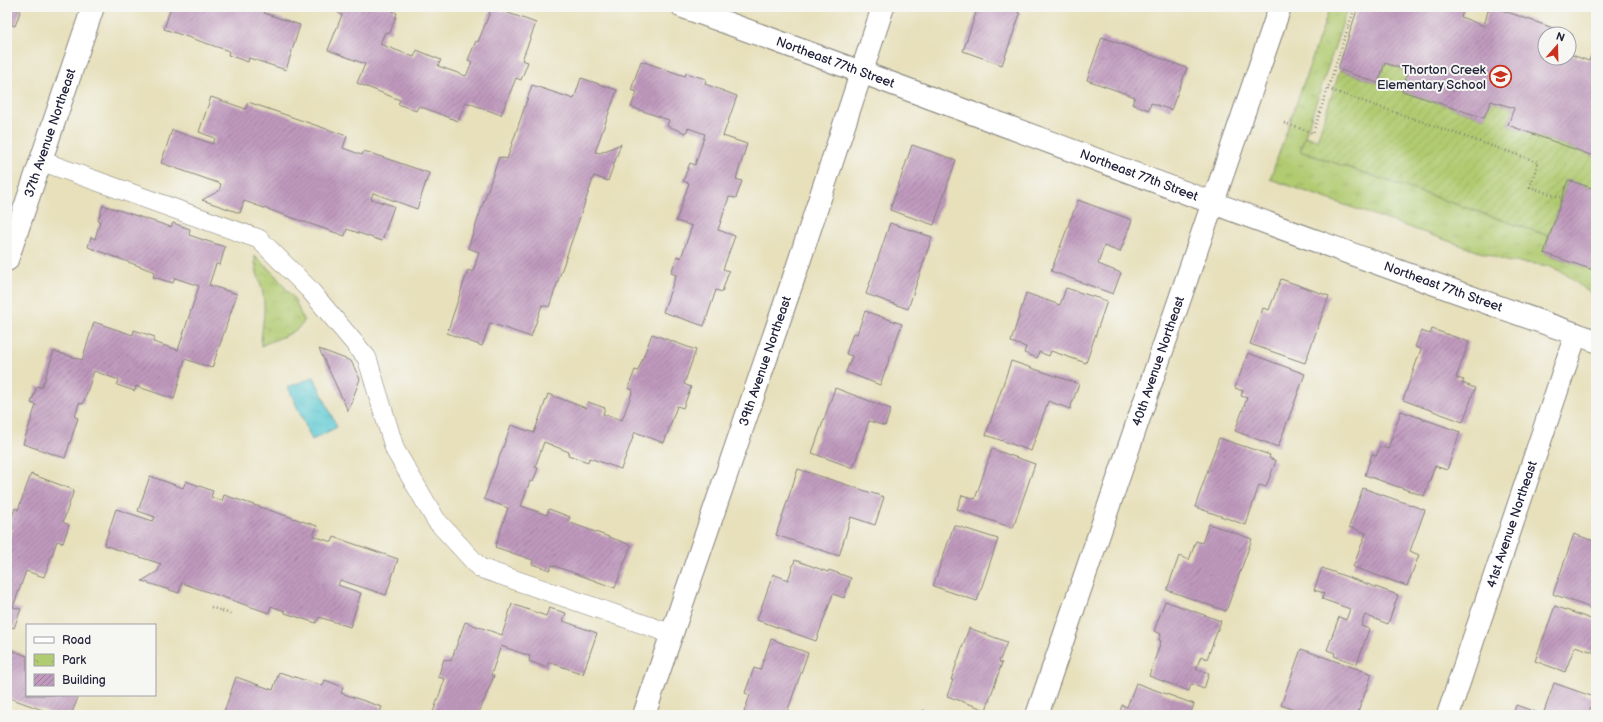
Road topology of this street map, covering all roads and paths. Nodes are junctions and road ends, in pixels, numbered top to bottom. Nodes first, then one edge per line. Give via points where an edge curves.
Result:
1 (93, 7) edge
2 (683, 7) edge
3 (883, 7) edge
4 (1280, 7) edge
5 (1356, 7) edge
6 (861, 71) junction
7 (1328, 89) junction
8 (1284, 123) dead end
9 (41, 161) junction
10 (1562, 198) dead end
11 (1212, 203) junction
12 (7, 260) edge
13 (1586, 337) edge
14 (211, 607) dead end
15 (233, 615) dead end
16 (672, 634) junction
17 (644, 715) edge
18 (1037, 715) edge
19 (1448, 715) edge

1 - 9 street, 37th Avenue Northeast
2 - 6 street, Northeast 77th Street
3 - 6 street, 39th Avenue Northeast
4 - 11 street, 40th Avenue Northeast
5 - 7 path
6 - 11 street, Northeast 77th Street
6 - 16 street, 39th Avenue Northeast via 791,287
7 - 8 path via 1313,133
7 - 10 path via 1538,162 1530,187
9 - 12 street, 37th Avenue Northeast
9 - 16 lane via 259,239 309,289 367,358 395,450 436,520 480,568
11 - 13 street, Northeast 77th Street
11 - 18 street, 40th Avenue Northeast
13 - 19 street, 41st Avenue Northeast
14 - 15 path
16 - 17 street, 39th Avenue Northeast

